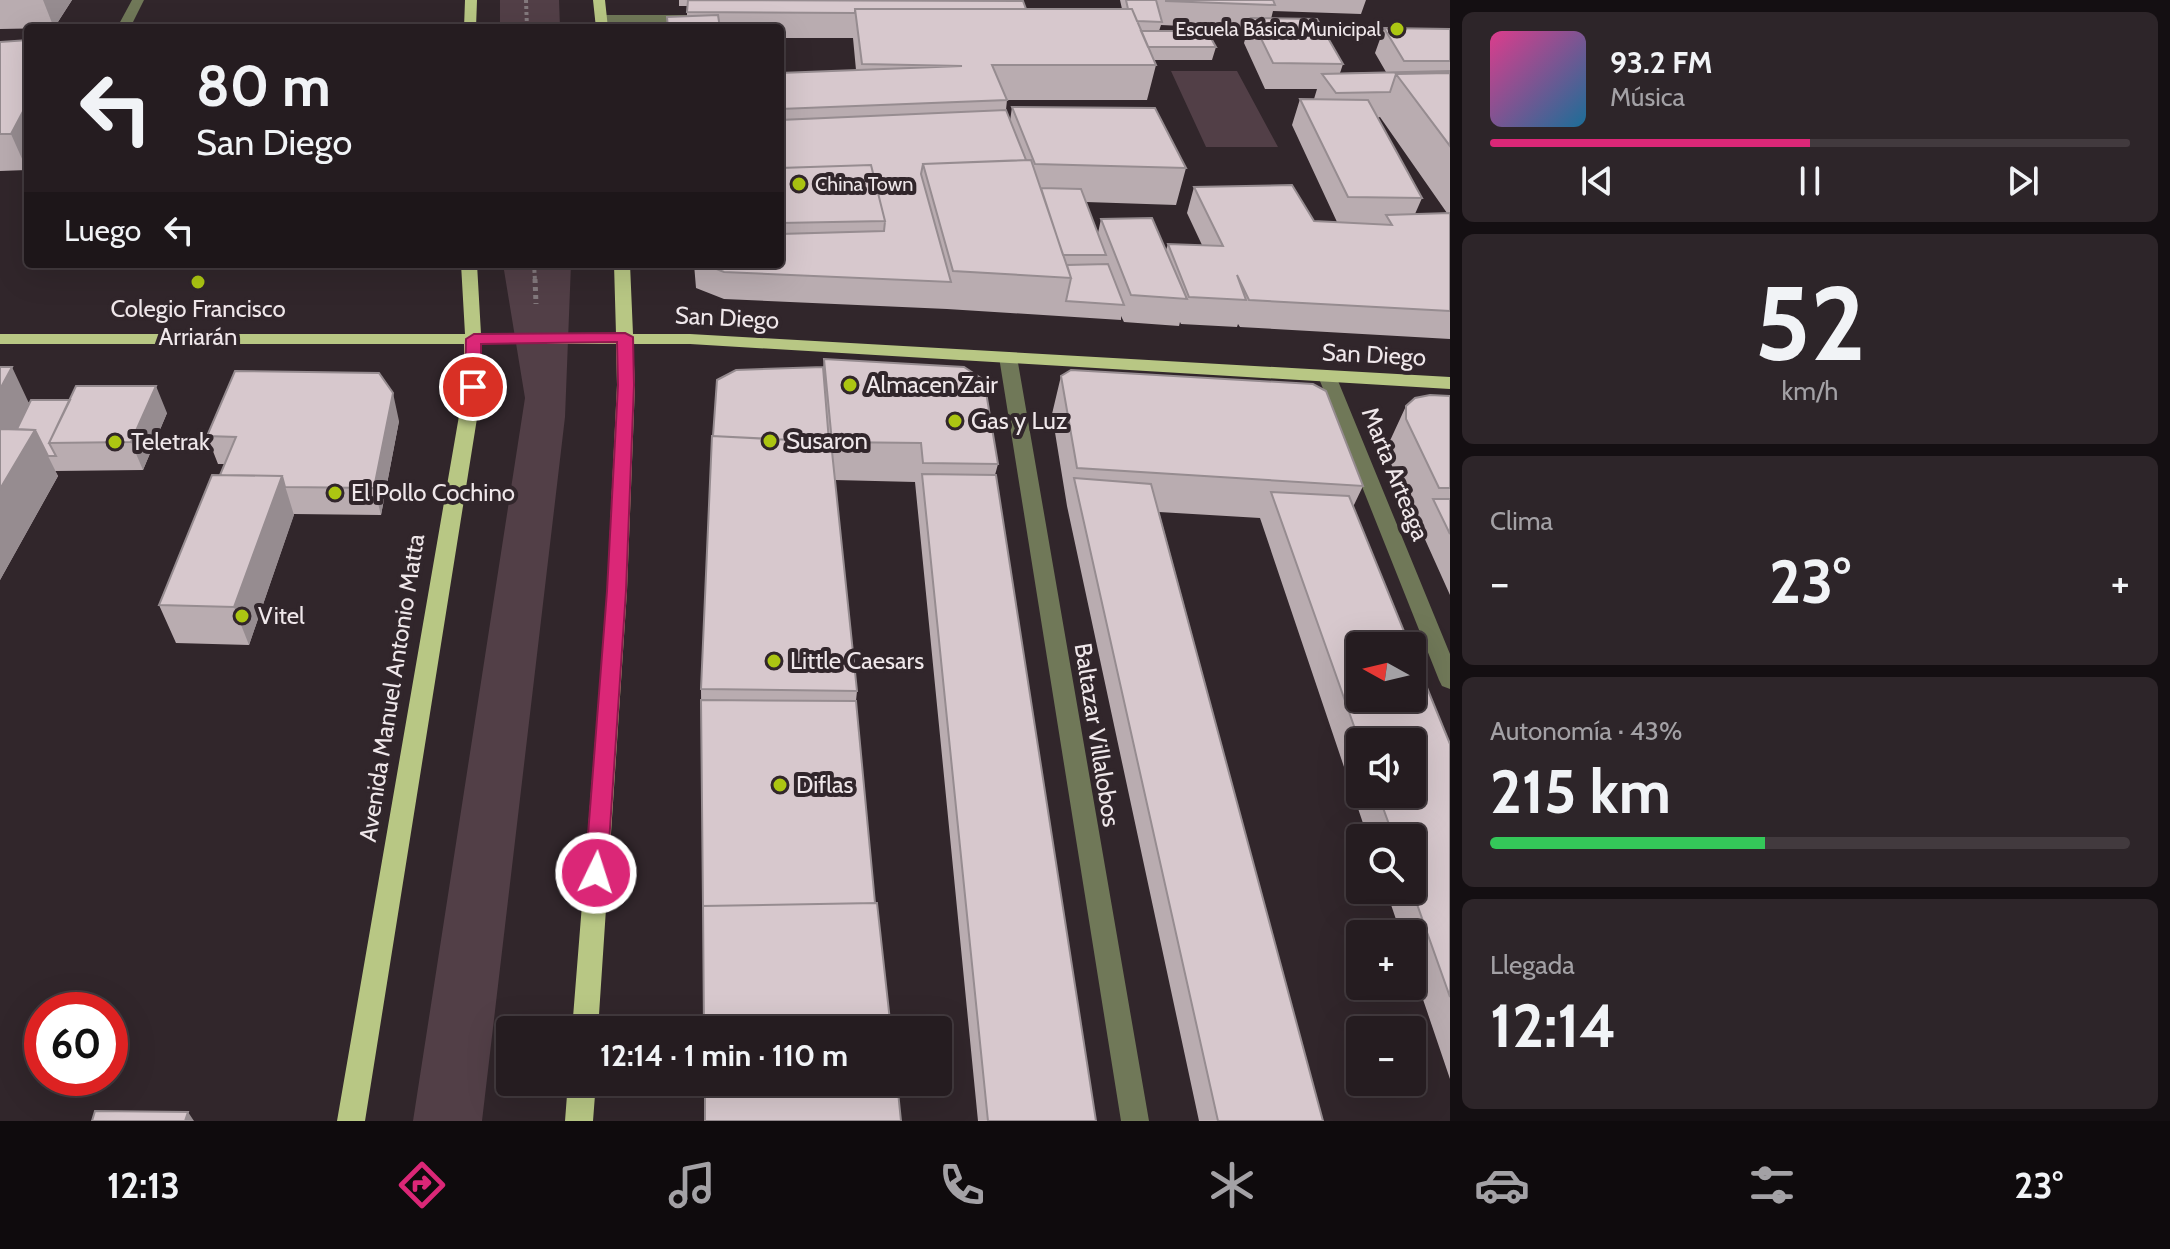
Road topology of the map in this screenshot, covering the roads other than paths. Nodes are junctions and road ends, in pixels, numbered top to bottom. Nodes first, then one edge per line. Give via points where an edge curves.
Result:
1 (138, 0) edge
2 (471, 0) edge
3 (599, 0) edge
4 (715, 19) edge
5 (602, 23) edge
6 (125, 24) edge
7 (470, 24) edge
8 (469, 268) edge
9 (622, 268) edge
10 (625, 337) junction
11 (0, 339) edge
12 (474, 339) junction
13 (1008, 357) junction
14 (1327, 376) junction
15 (1450, 383) edge
16 (1450, 680) edge
17 (586, 1016) edge
18 (581, 1096) edge
19 (351, 1121) edge
20 (579, 1121) edge
21 (1135, 1121) edge

1 - 6 street
2 - 7 main road
3 - 5 main road
4 - 5 street
8 - 12 main road, Avenida Manuel Antonio Matta
9 - 10 main road
10 - 12 main road, San Diego
10 - 13 main road, San Diego
10 - 17 main road via 617,591
11 - 12 main road, San Diego
12 - 19 main road, Avenida Manuel Antonio Matta via 473,387
13 - 14 main road, San Diego
13 - 21 street, Baltazar Villalobos
14 - 15 main road, San Diego
14 - 16 street, Marta Arteaga
18 - 20 main road

